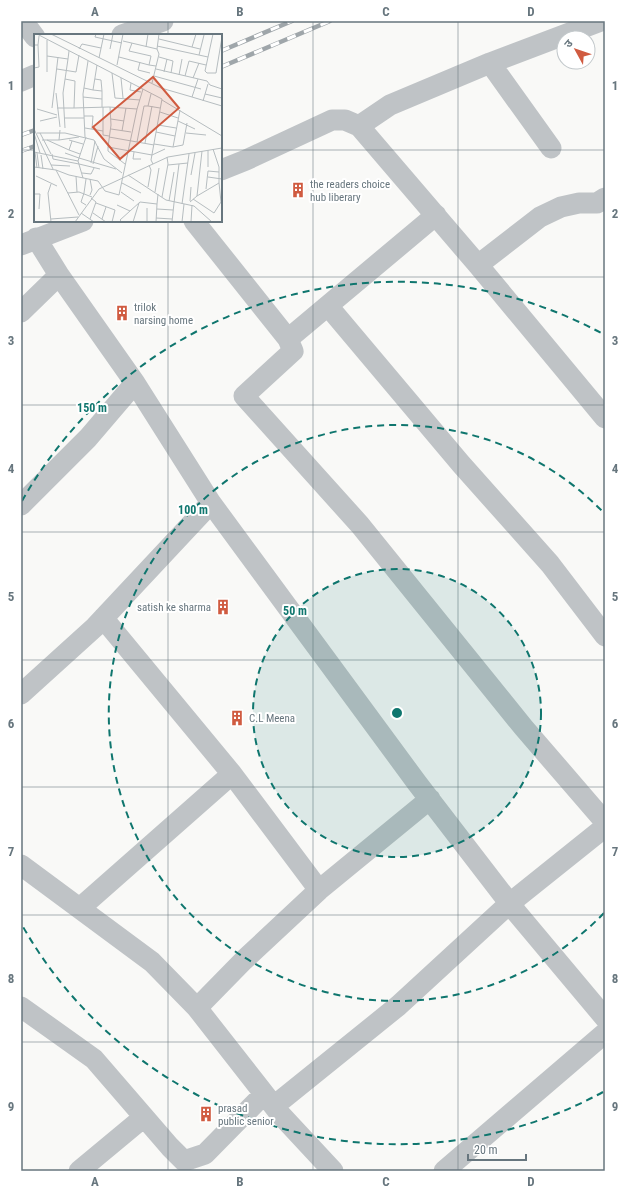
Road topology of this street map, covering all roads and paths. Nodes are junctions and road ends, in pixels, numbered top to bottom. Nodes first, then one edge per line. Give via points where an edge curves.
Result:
1 (23, 21) edge
2 (163, 21) edge
3 (601, 21) edge
4 (125, 34) edge
5 (34, 36) edge
6 (490, 63) junction
7 (34, 75) edge
8 (21, 81) edge
9 (359, 126) junction
10 (551, 148) dead end
11 (222, 170) edge
12 (605, 198) edge
13 (436, 215) junction
14 (80, 222) edge
15 (195, 222) edge
16 (28, 241) edge
17 (478, 265) junction
18 (59, 275) junction
19 (328, 306) junction
20 (21, 312) edge
21 (288, 339) junction
22 (135, 383) junction
23 (604, 416) edge
24 (211, 503) junction
25 (21, 505) edge
26 (103, 618) junction
27 (605, 636) edge
28 (21, 694) edge
29 (232, 774) junction
30 (430, 799) junction
31 (605, 822) edge
32 (605, 827) edge
33 (21, 865) edge
34 (319, 890) junction
35 (510, 903) junction
36 (80, 908) junction
37 (21, 1007) edge
38 (197, 1008) junction
39 (605, 1018) edge
40 (605, 1033) edge
41 (269, 1100) junction
42 (144, 1117) junction
43 (188, 1166) edge
44 (78, 1171) edge
45 (333, 1171) edge
46 (444, 1171) edge

1 - 5 street
2 - 4 street
3 - 6 street
6 - 9 street via 390,105
6 - 10 street
7 - 8 street
9 - 11 street via 345,120 332,120
9 - 13 street
12 - 17 street via 597,202 561,207 540,217
13 - 17 street
13 - 19 street
14 - 16 street
15 - 21 street
16 - 18 street
17 - 23 street
18 - 20 street
18 - 22 street
19 - 21 street
19 - 27 street via 461,464 550,564
21 - 31 street via 293,351 244,396 360,525 524,728
22 - 24 street
22 - 25 street via 88,438
24 - 26 street
24 - 30 street
26 - 28 street
26 - 29 street
29 - 34 street
29 - 36 street
30 - 34 street
30 - 35 street
32 - 35 street
33 - 36 street
34 - 38 street
35 - 39 street
35 - 41 street via 398,1006
36 - 38 street via 152,962
37 - 42 street via 94,1059
38 - 41 street
40 - 46 street
41 - 43 street
41 - 45 street
42 - 43 street
42 - 44 street

